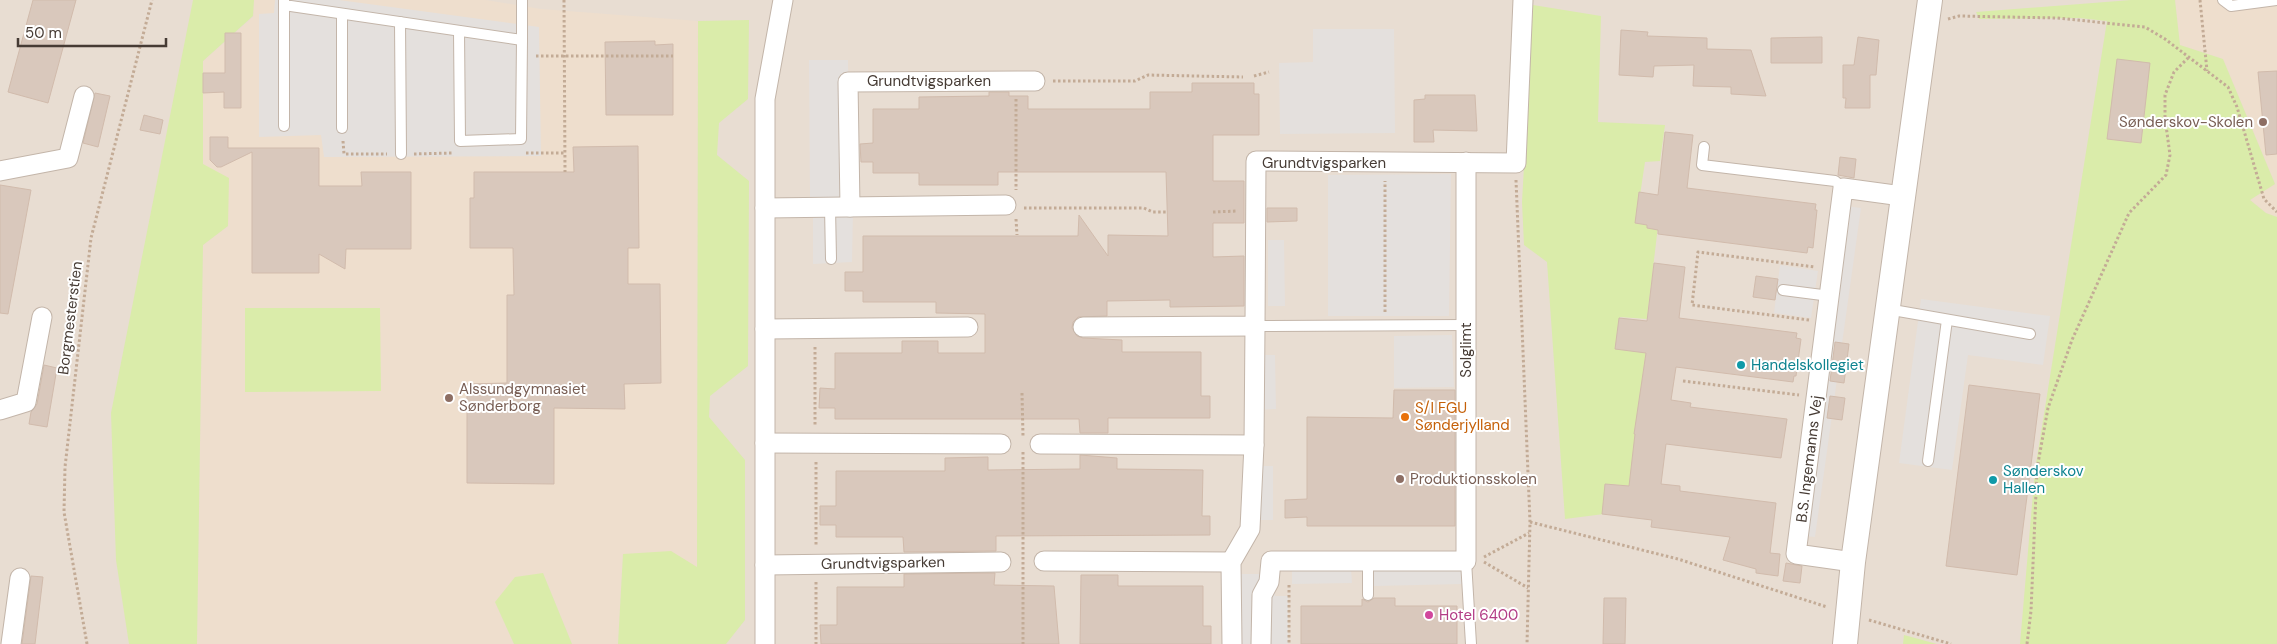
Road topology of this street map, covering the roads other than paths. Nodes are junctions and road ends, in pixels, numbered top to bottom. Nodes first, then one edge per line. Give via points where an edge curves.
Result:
1 (522, 0) edge
2 (783, 0) edge
3 (1523, 0) edge
4 (1930, 0) edge
5 (2223, 0) edge
6 (2277, 0) edge
7 (284, 3) edge
8 (342, 14) junction
9 (400, 22) junction
10 (460, 31) junction
11 (522, 40) junction
12 (1035, 81) road end
13 (84, 96) dead end
14 (284, 126) dead end
15 (342, 128) road end
16 (1704, 147) dead end
17 (401, 154) road end
18 (1466, 162) junction
19 (0, 171) edge
20 (1843, 188) junction
21 (1902, 196) junction
22 (1011, 206) road end
23 (830, 207) junction
24 (850, 207) junction
25 (765, 208) junction
26 (831, 258) dead end
27 (1783, 290) dead end
28 (1830, 296) junction
29 (1887, 310) junction
30 (42, 317) dead end
31 (1947, 320) junction
32 (1466, 325) junction
33 (1255, 326) junction
34 (968, 327) dead end
35 (1082, 327) dead end
36 (765, 329) junction
37 (2030, 334) dead end
38 (0, 410) edge
39 (765, 443) junction
40 (1001, 444) dead end
41 (1040, 444) dead end
42 (1254, 445) junction
43 (1928, 461) dead end
44 (1044, 561) road end
45 (1368, 561) junction
46 (1466, 561) junction
47 (1001, 562) road end
48 (1231, 562) junction
49 (1853, 562) junction
50 (765, 565) junction
51 (20, 578) dead end
52 (1368, 595) dead end
53 (11, 644) edge
54 (765, 644) edge
55 (1232, 644) edge
56 (1261, 644) edge
57 (1471, 644) edge
58 (1845, 644) edge

1 - 11 lane
2 - 25 street via 765,99
3 - 18 street via 1516,163
4 - 21 street
5 - 6 lane via 2231,6
7 - 8 lane
7 - 14 lane
8 - 9 lane
8 - 15 lane
9 - 10 lane
9 - 17 lane
10 - 11 lane
10 - 11 lane via 460,140 521,139
12 - 24 street, Grundtvigsparken via 848,82
13 - 19 street via 68,158
16 - 20 lane via 1702,165 1834,182
18 - 32 street, Solglimt
18 - 33 street, Grundtvigsparken via 1256,161
20 - 21 street
20 - 28 street, B.S. Ingemanns Vej
21 - 29 street
22 - 24 street
23 - 24 street
23 - 25 street
23 - 26 lane
25 - 36 street
27 - 28 lane
28 - 49 street, B.S. Ingemanns Vej via 1796,554
29 - 31 lane
29 - 49 street
30 - 38 street via 26,402
31 - 37 lane
31 - 43 lane
32 - 33 lane
32 - 46 street, Solglimt
33 - 35 street
33 - 42 street, Grundtvigsparken
34 - 36 street
36 - 39 street
39 - 40 street
39 - 50 street
41 - 42 street
42 - 48 street, Grundtvigsparken via 1250,529
44 - 48 street
45 - 46 street
45 - 52 lane
45 - 56 street via 1272,561 1269,582 1262,595
46 - 57 lane
47 - 50 street, Grundtvigsparken
48 - 55 street
49 - 58 street
50 - 54 street
51 - 53 street

